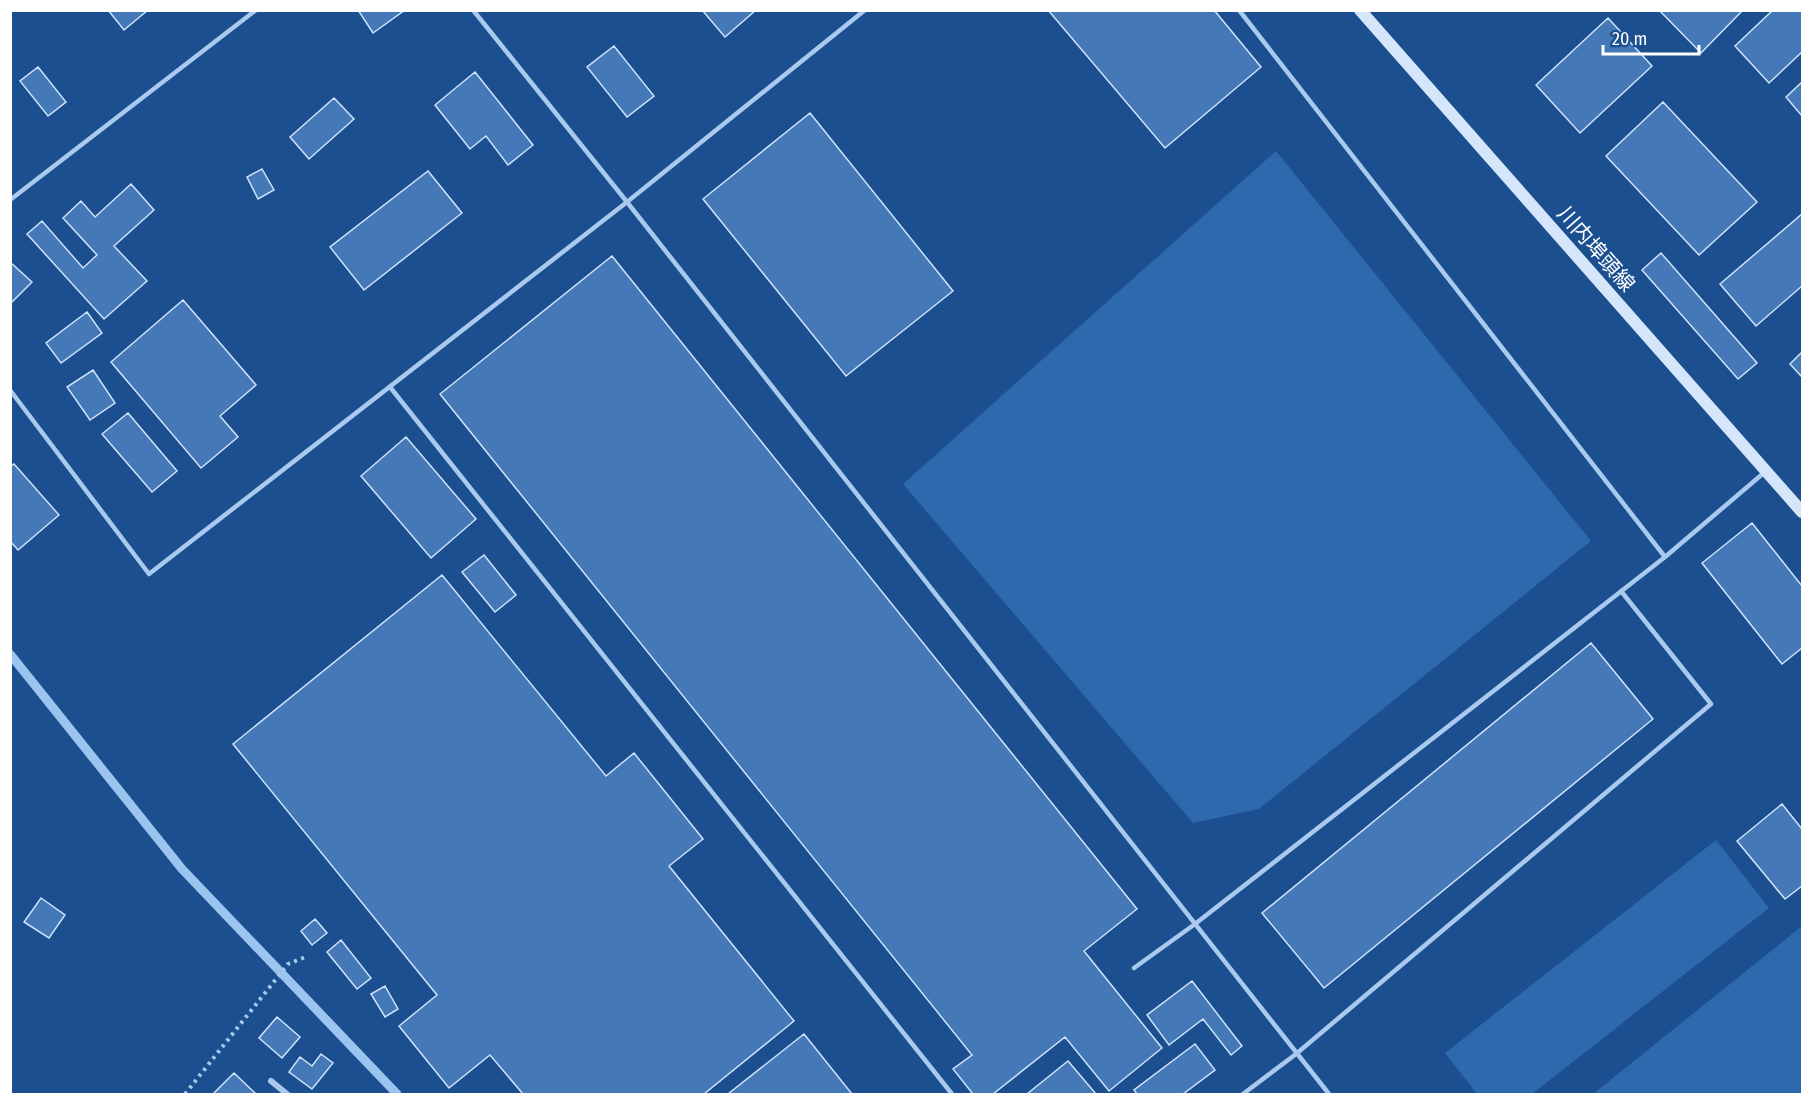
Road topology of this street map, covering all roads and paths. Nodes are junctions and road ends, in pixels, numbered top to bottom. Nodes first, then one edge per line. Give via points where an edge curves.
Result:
1 (256, 10) edge
2 (473, 10) edge
3 (865, 10) edge
4 (1239, 10) edge
5 (1360, 10) edge
6 (10, 200) edge
7 (627, 202) junction
8 (390, 387) junction
9 (10, 390) edge
10 (1766, 471) junction
11 (1803, 512) edge
12 (1665, 557) junction
13 (1621, 591) junction
14 (1195, 924) junction
15 (308, 956) dead end
16 (1134, 968) dead end
17 (1296, 1054) junction
18 (271, 1081) dead end
19 (185, 1095) edge
20 (286, 1095) edge
21 (952, 1095) edge
22 (1243, 1095) edge
23 (1329, 1095) edge

1 - 6 lane
2 - 7 lane
3 - 7 lane
4 - 12 lane
5 - 10 main road, 川内埠頭線
7 - 8 lane
7 - 14 lane
8 - 9 lane via 149,574
8 - 21 lane
10 - 11 main road, 川内埠頭線
10 - 12 lane
12 - 13 lane
13 - 14 lane
13 - 17 lane via 1711,704
14 - 16 lane
14 - 17 lane
15 - 19 path via 288,964
17 - 22 lane
17 - 23 lane
18 - 20 street

